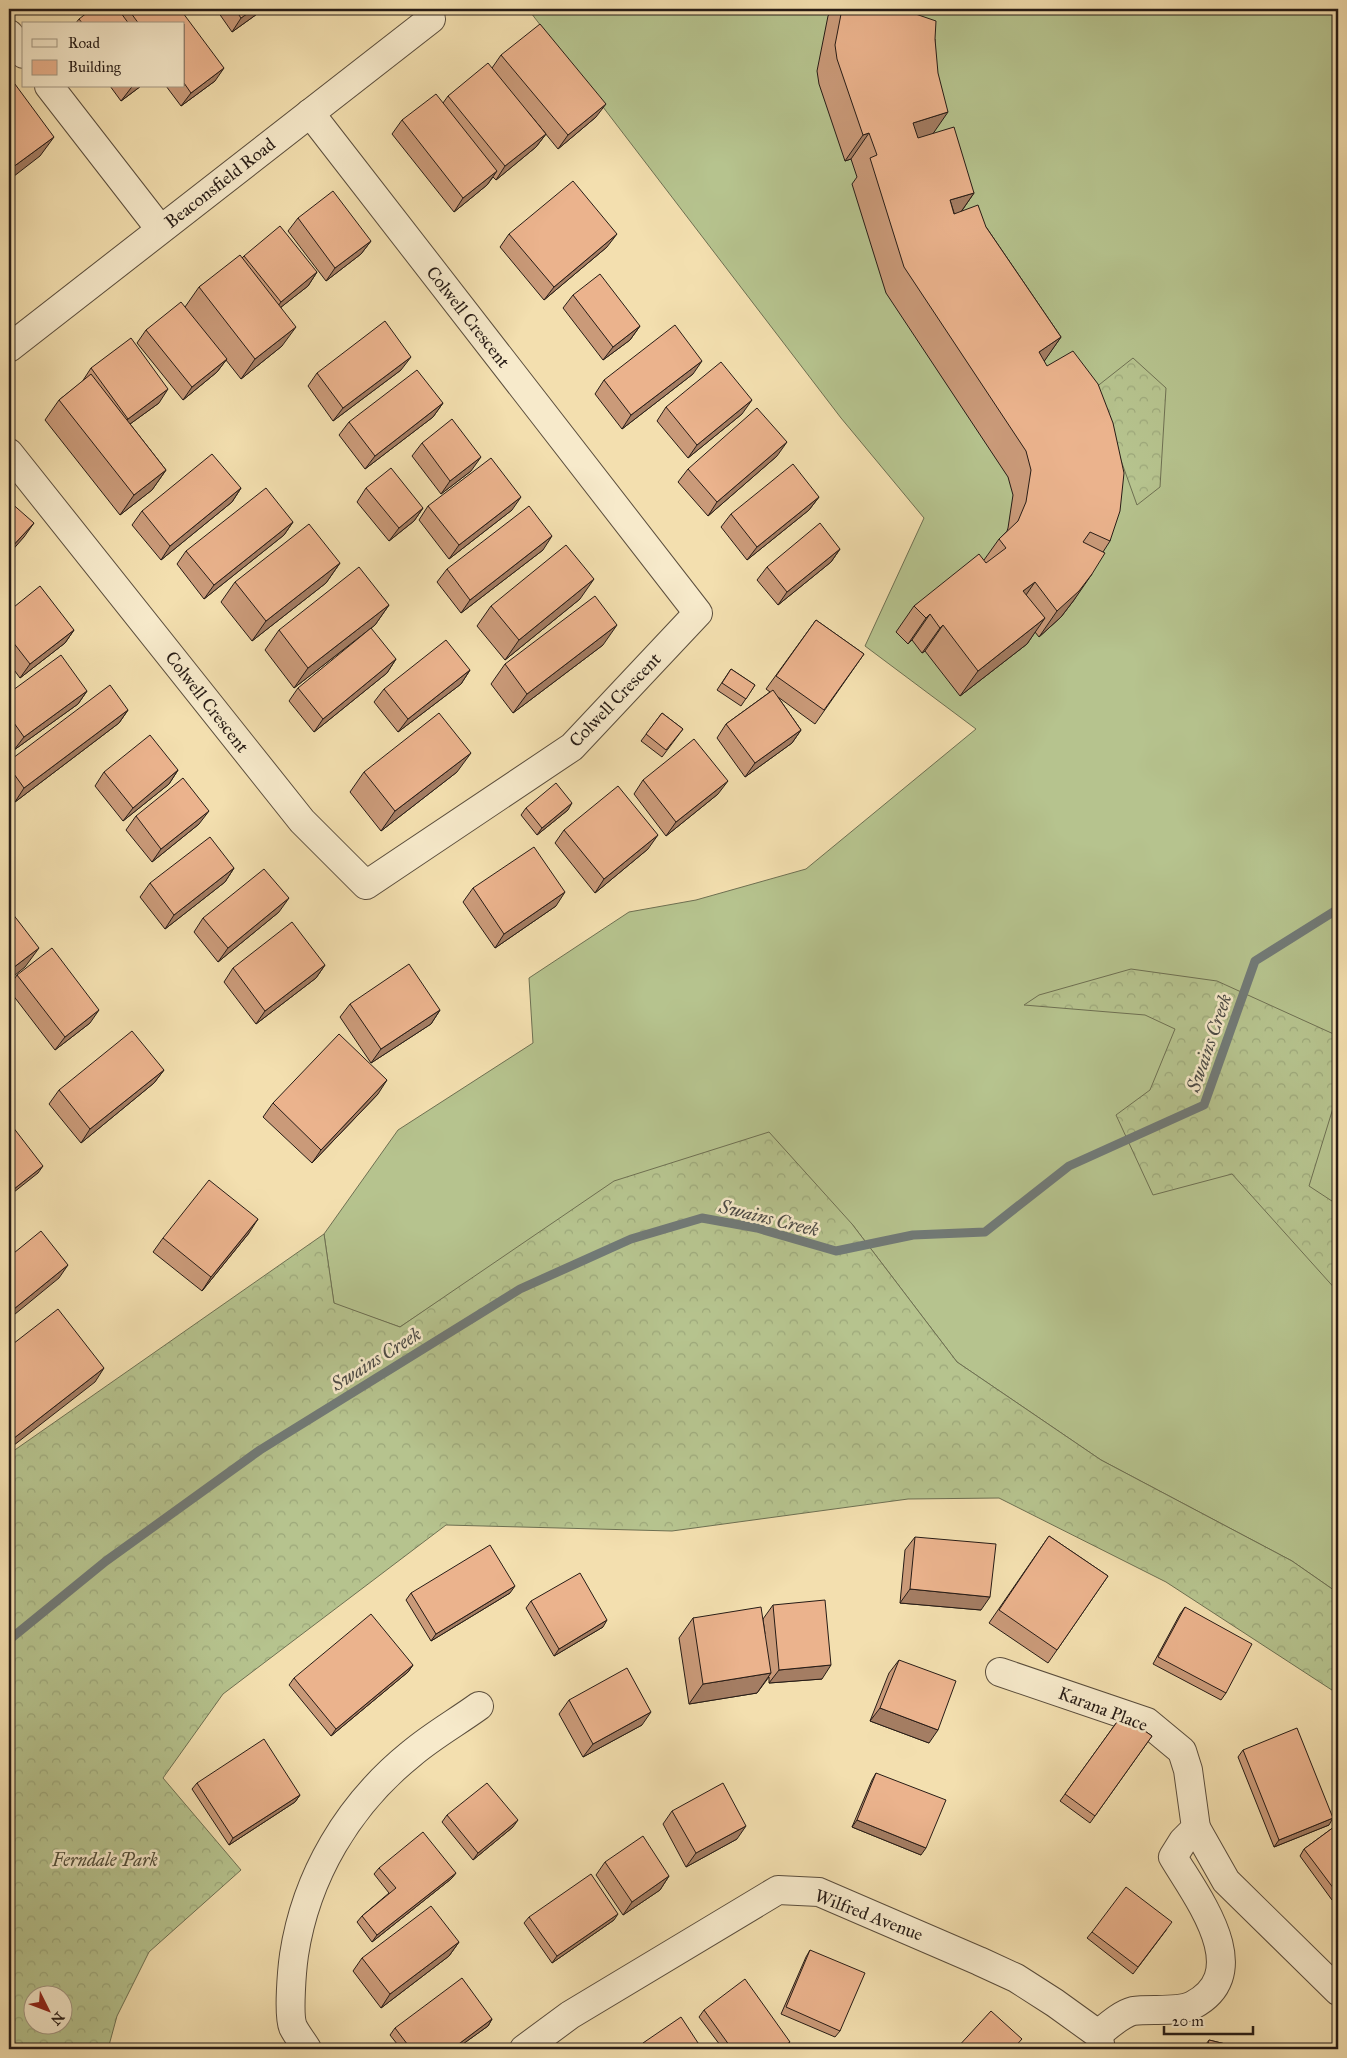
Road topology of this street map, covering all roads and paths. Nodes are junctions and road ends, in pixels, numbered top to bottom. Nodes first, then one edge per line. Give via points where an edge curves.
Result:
1 (431, 19) dead end
2 (9, 34) edge
3 (22, 51) edge
4 (51, 88) edge
5 (310, 114) junction
6 (160, 229) junction
7 (9, 348) edge
8 (9, 452) edge
9 (1000, 1672) dead end
10 (479, 1706) dead end
11 (1196, 1828) junction
12 (1338, 1991) edge
13 (1099, 2042) edge
14 (307, 2049) edge
15 (524, 2049) edge

1 - 5 street, Beaconsfield Road
2 - 3 street
4 - 6 street
5 - 6 street, Beaconsfield Road
5 - 8 street, Colwell Crescent via 698,613 572,747 366,885 302,821
6 - 7 street, Beaconsfield Road
9 - 11 street, Karana Place via 1147,1722 1182,1751 1188,1770
10 - 14 street via 410,1754 366,1798 328,1849 310,1887 298,1926 292,1974 292,2025
11 - 12 street, Karana Place via 1226,1881
11 - 13 street via 1173,1857 1216,1930 1222,1962 1215,1987 1192,2005 1131,2012
13 - 15 street, Wilfred Avenue via 1032,1988 979,1961 819,1892 778,1890 570,2015

